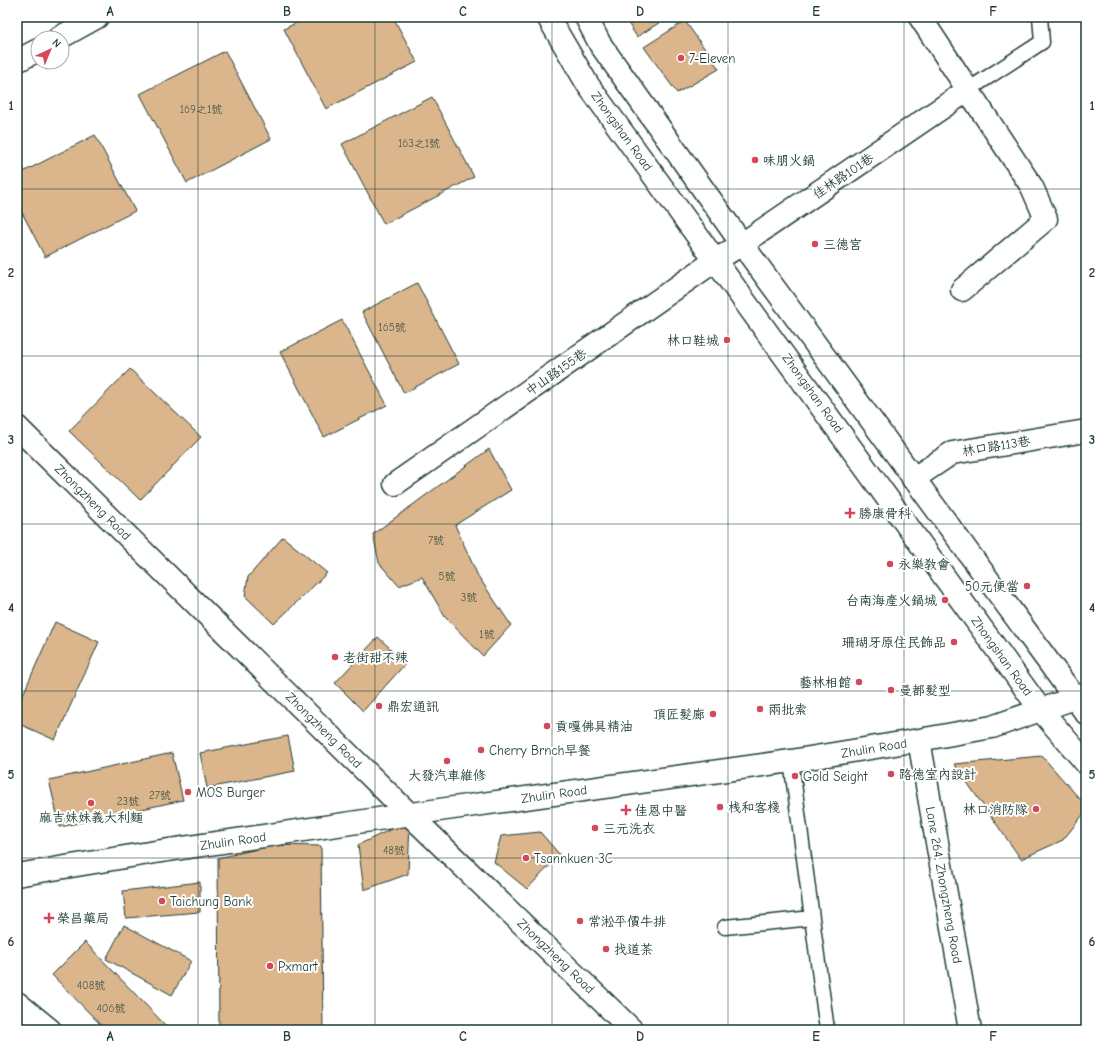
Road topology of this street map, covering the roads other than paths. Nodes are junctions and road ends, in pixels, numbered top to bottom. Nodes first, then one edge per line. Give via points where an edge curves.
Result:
1 (97, 17) edge
2 (548, 17) edge
3 (586, 17) edge
4 (920, 17) edge
5 (1040, 17) edge
6 (70, 32) edge
7 (30, 54) edge
8 (17, 61) edge
9 (968, 90) junction
10 (742, 244) junction
11 (716, 260) junction
12 (962, 290) dead end
13 (17, 428) edge
14 (1086, 431) edge
15 (913, 479) junction
16 (395, 484) dead end
17 (1082, 701) edge
18 (1040, 709) junction
19 (920, 740) junction
20 (791, 761) junction
21 (1086, 763) edge
22 (410, 815) junction
23 (17, 875) edge
24 (812, 918) junction
25 (725, 927) dead end
26 (17, 1003) edge
27 (50, 1030) edge
28 (632, 1030) edge
29 (827, 1030) edge
30 (970, 1030) edge

1 - 6 street
2 - 11 street, Zhongshan Road via 588,84
3 - 10 street via 600,44
4 - 9 street
5 - 9 lane, 佳林路101巷 via 1042,42
7 - 8 street
9 - 10 street, 佳林路101巷
9 - 12 street via 1032,187 1046,219
10 - 11 street, 佳林路101巷
10 - 15 street
11 - 16 street, 中山路155巷
11 - 18 street, Zhongshan Road
13 - 22 street, Zhongzheng Road
14 - 15 street, 林口路113巷 via 952,453
15 - 17 street
17 - 18 street, Zhulin Road
18 - 19 street, Zhulin Road via 992,727
18 - 21 street, Zhongshan Road
19 - 20 street, Zhulin Road
19 - 30 street, Lane 264, Zhongzheng Road
20 - 22 street, Zhulin Road
20 - 24 lane
22 - 23 street, Zhulin Road
22 - 28 street, Zhongzheng Road
24 - 25 lane
24 - 29 lane
26 - 27 street

